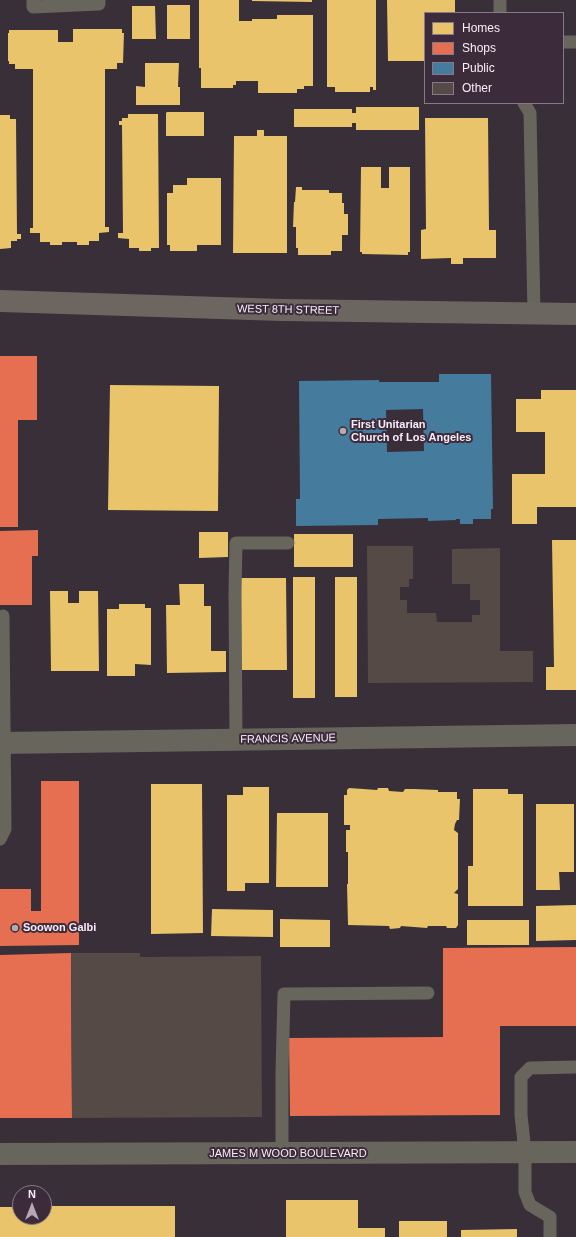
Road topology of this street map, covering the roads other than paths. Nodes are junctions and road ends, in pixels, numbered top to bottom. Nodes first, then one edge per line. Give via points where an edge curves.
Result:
1 (33, 0) edge
2 (99, 0) edge
3 (500, 0) edge
4 (500, 12) edge
5 (564, 42) edge
6 (576, 42) edge
7 (525, 104) edge
8 (0, 301) edge
9 (534, 314) junction
10 (576, 314) edge
11 (288, 543) dead end
12 (4, 616) dead end
13 (576, 735) edge
14 (236, 740) junction
15 (2, 743) edge
16 (0, 840) edge
17 (428, 993) dead end
18 (576, 1067) edge
19 (525, 1152) junction
20 (576, 1152) edge
21 (0, 1154) edge
22 (282, 1154) junction
23 (550, 1237) edge

1 - 2 lane via 34,6 99,4
3 - 4 lane
5 - 6 lane
7 - 9 lane via 530,113
8 - 9 main road, WEST 8TH STREET via 282,310
9 - 10 main road, WEST 8TH STREET
11 - 14 lane via 236,543
12 - 15 lane
13 - 14 street, FRANCIS AVENUE
14 - 15 street, FRANCIS AVENUE
15 - 16 lane via 5,829
17 - 22 lane via 284,994
18 - 19 lane via 530,1068 522,1077
19 - 20 street, JAMES M WOOD BOULEVARD
19 - 22 street, JAMES M WOOD BOULEVARD
19 - 23 lane via 525,1192 530,1206 550,1218
21 - 22 street, JAMES M WOOD BOULEVARD

